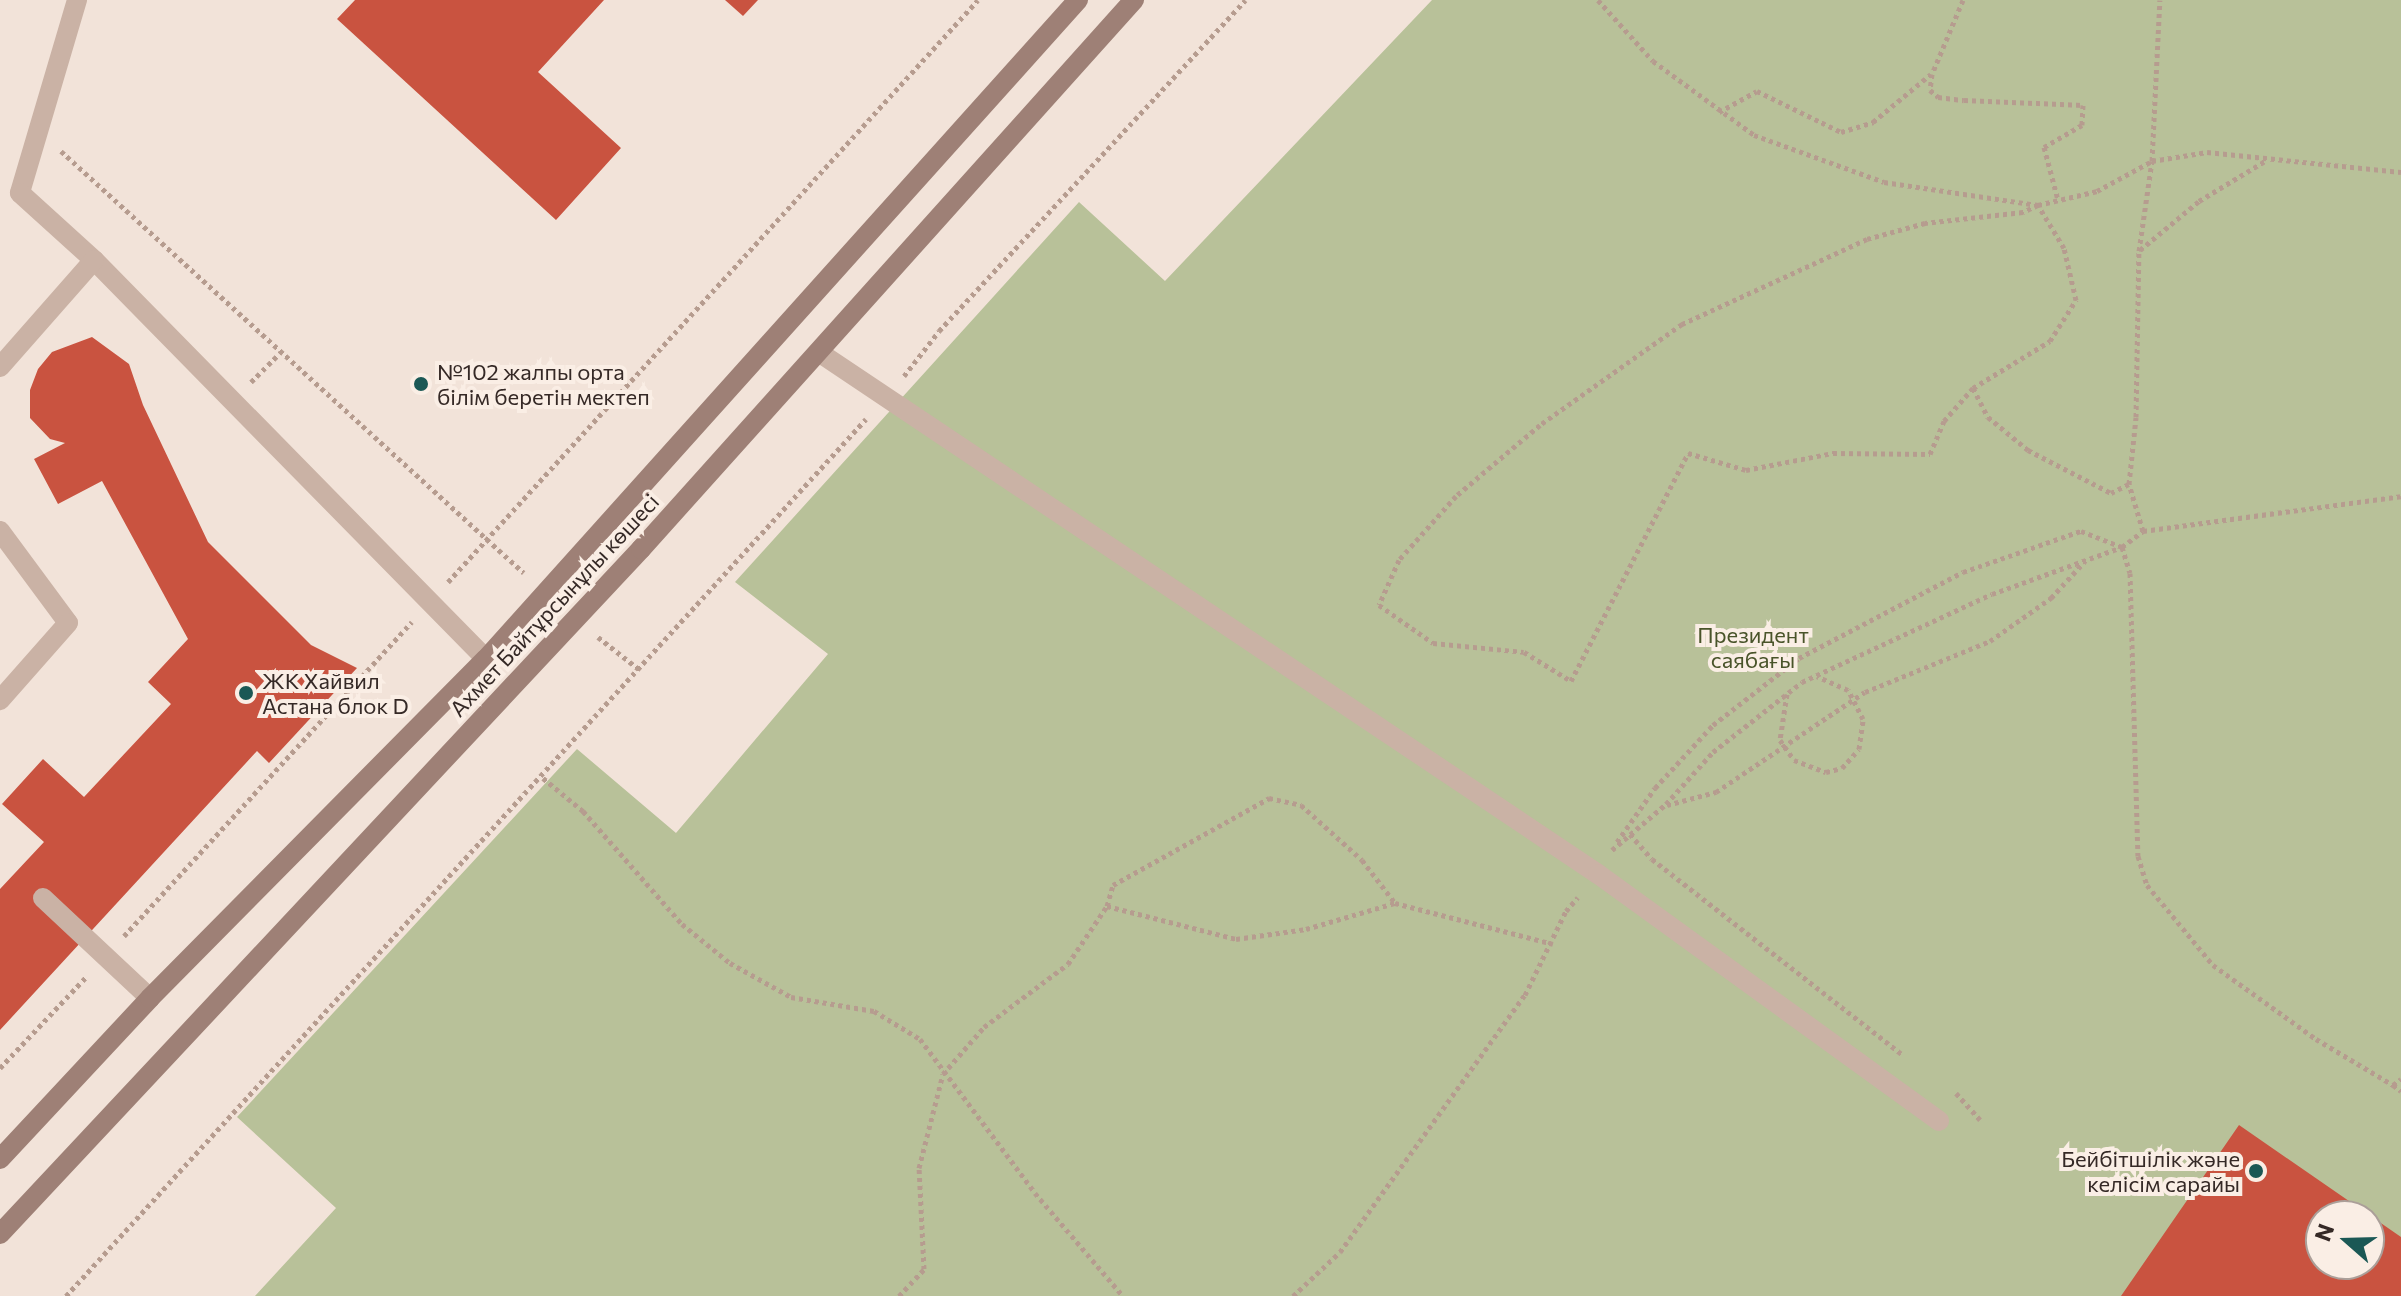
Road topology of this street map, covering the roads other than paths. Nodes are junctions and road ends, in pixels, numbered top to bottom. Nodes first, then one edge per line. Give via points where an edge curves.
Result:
1 (77, 0) edge
2 (1078, 0) edge
3 (1134, 0) edge
4 (94, 260) junction
5 (820, 353) junction
6 (0, 367) edge
7 (0, 531) edge
8 (486, 659) junction
9 (0, 700) edge
10 (43, 898) dead end
11 (150, 998) junction
12 (1939, 1121) dead end
13 (0, 1159) edge
14 (0, 1234) edge

1 - 4 lane via 20,193
2 - 8 street, Ахмет Байтұрсынұлы көшесі
3 - 5 street, Ахмет Байтұрсынұлы көшесі
4 - 6 lane
4 - 8 lane via 427,605
5 - 12 lane via 1598,874
5 - 14 street, Ахмет Байтұрсынұлы көшесі
7 - 9 lane via 68,623
8 - 11 street, Ахмет Байтұрсынұлы көшесі
10 - 11 lane
11 - 13 street, Ахмет Байтұрсынұлы көшесі

